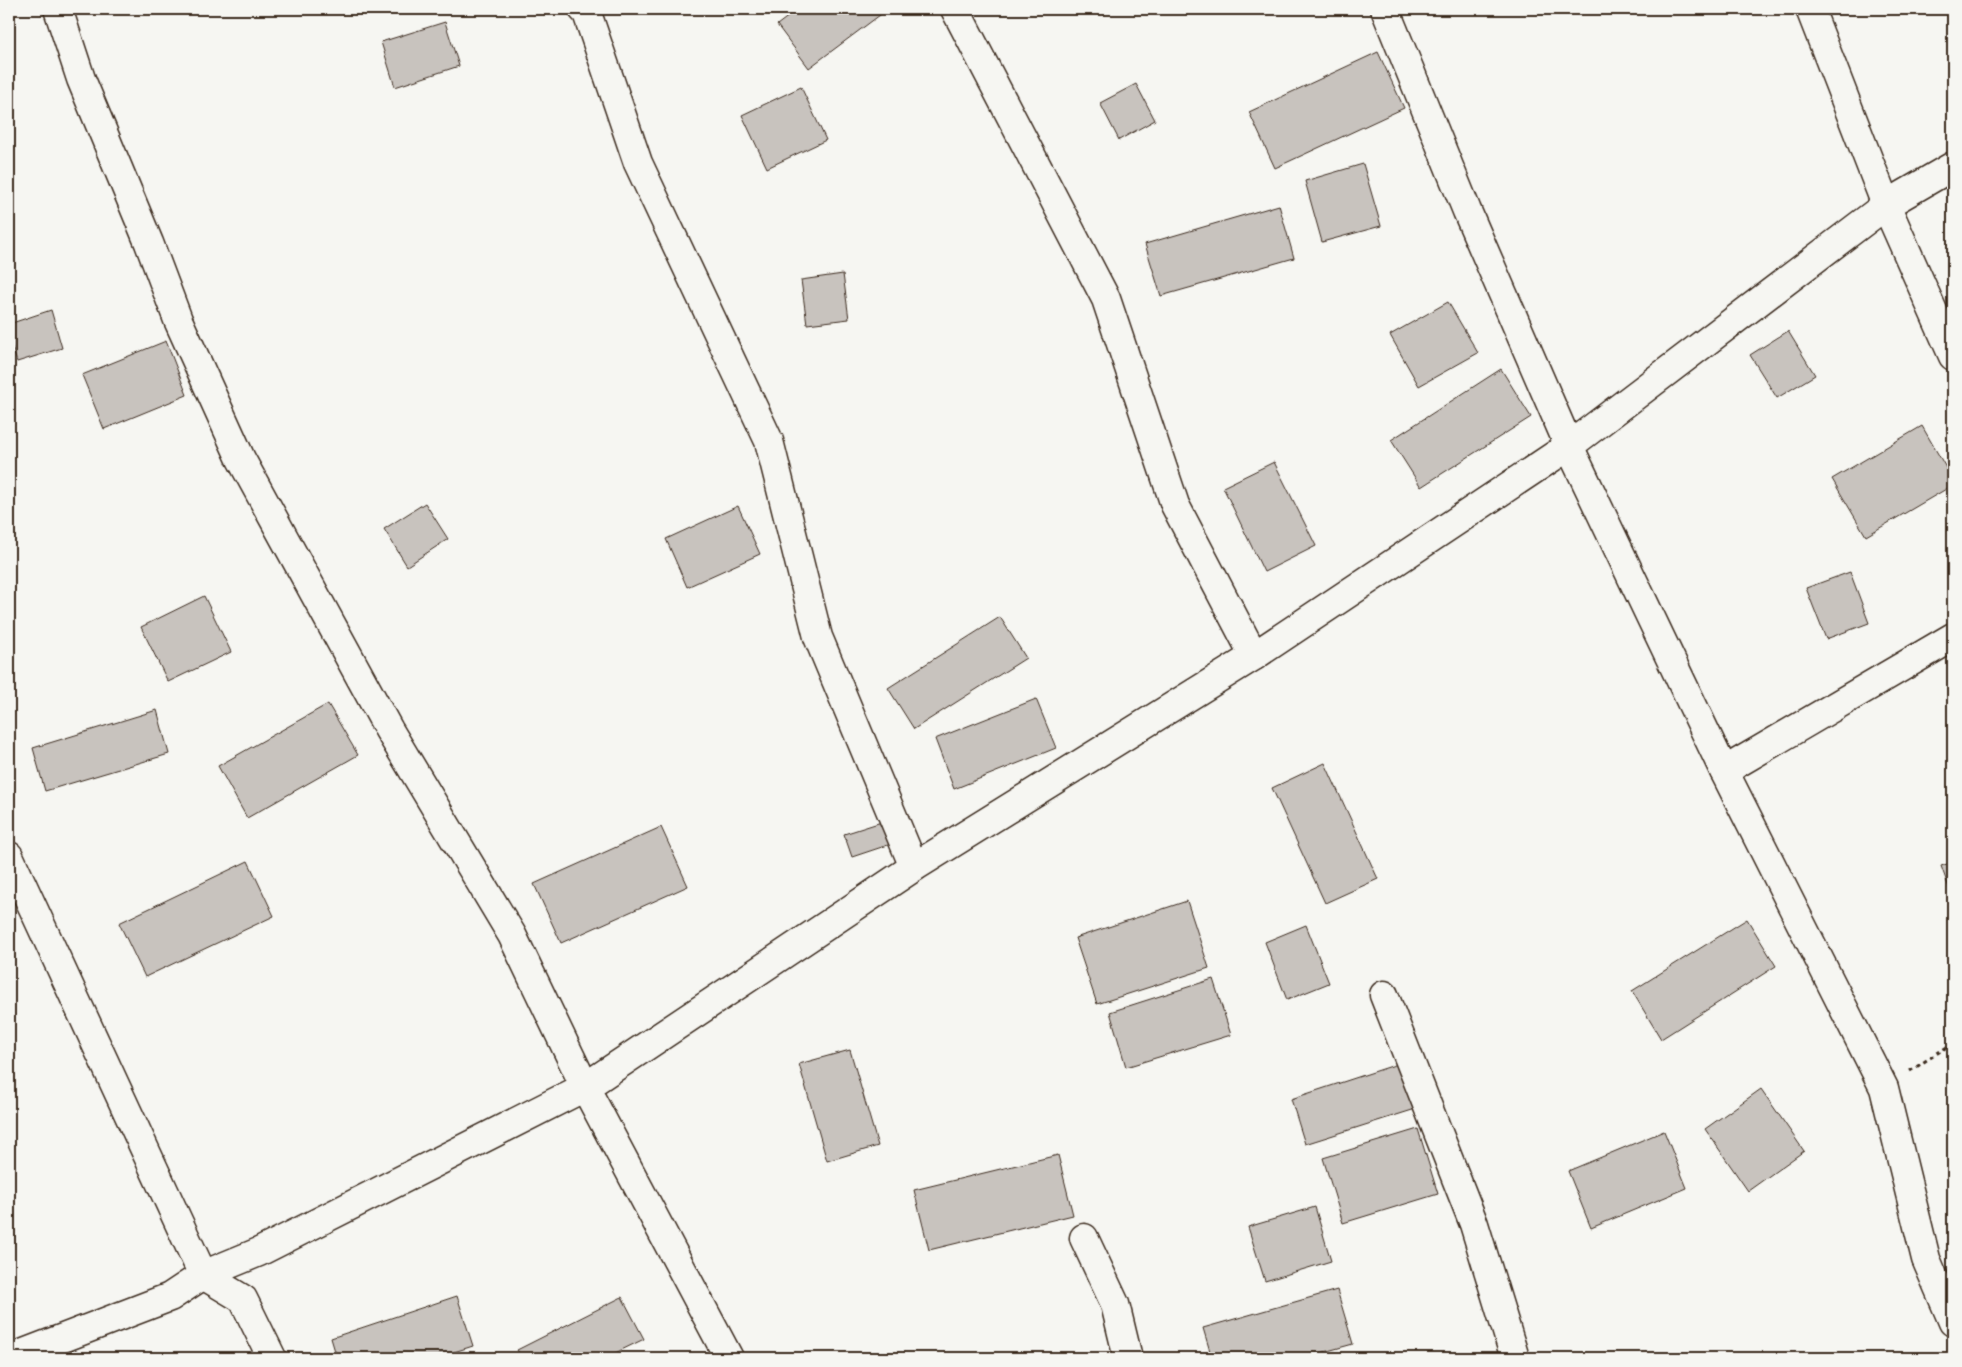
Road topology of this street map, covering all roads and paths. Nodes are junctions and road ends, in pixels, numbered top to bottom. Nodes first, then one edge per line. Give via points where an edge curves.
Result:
1 (58, 9) edge
2 (583, 9) edge
3 (955, 9) edge
4 (1385, 9) edge
5 (1810, 9) edge
6 (1953, 166) edge
7 (1886, 205) junction
8 (1953, 356) edge
9 (1569, 446) junction
10 (1953, 637) edge
11 (1254, 656) junction
12 (1724, 771) junction
13 (9, 856) edge
14 (914, 867) junction
15 (1384, 995) dead end
16 (1953, 1043) edge
17 (585, 1087) junction
18 (1884, 1088) junction
19 (1084, 1238) dead end
20 (203, 1275) junction
21 (1953, 1322) edge
22 (11, 1358) edge
23 (272, 1358) edge
24 (729, 1358) edge
25 (1128, 1358) edge
26 (1515, 1358) edge

1 - 17 street via 81,79 150,243 178,320 241,459 390,730 512,935
2 - 14 street via 638,163 770,441 818,637
3 - 11 street via 1106,300 1175,504
4 - 9 street via 1467,211
5 - 7 street
6 - 7 street
7 - 8 street
7 - 9 street
9 - 11 street
9 - 12 street
10 - 12 street
11 - 14 street
12 - 18 street
13 - 20 street
14 - 17 street
15 - 26 street via 1474,1224
16 - 18 path
17 - 20 street via 259,1252
17 - 24 street
18 - 21 street via 1926,1259
19 - 25 street via 1115,1304
20 - 22 street via 170,1297
20 - 23 street via 243,1299

